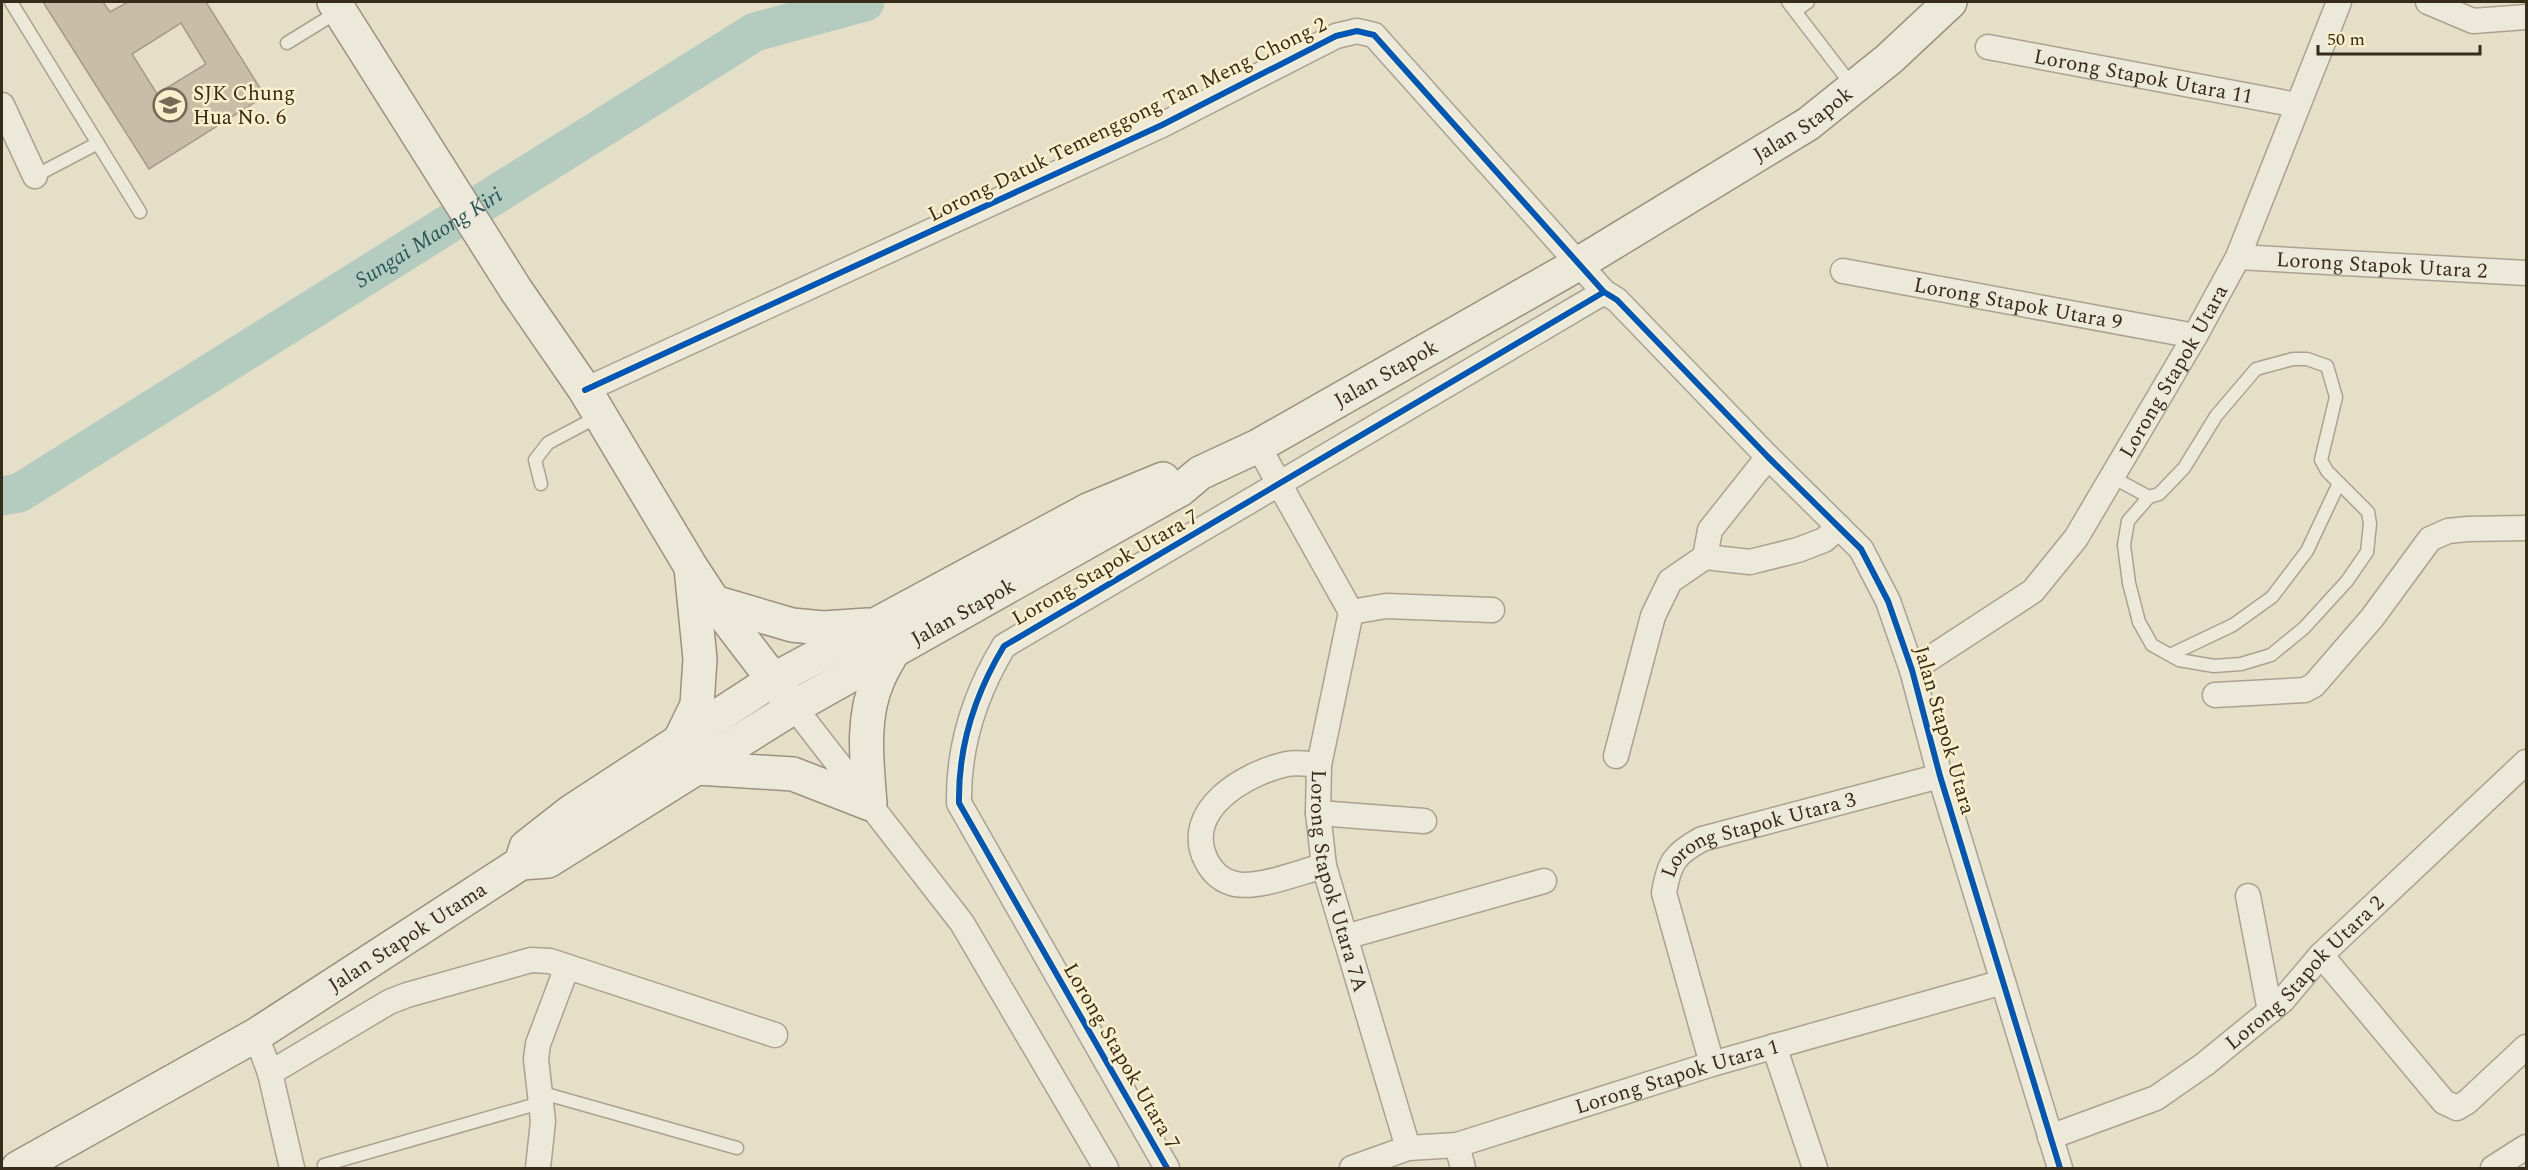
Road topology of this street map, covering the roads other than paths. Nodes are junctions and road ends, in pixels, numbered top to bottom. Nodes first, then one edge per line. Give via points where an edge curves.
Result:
1 (11, 2) edge
2 (1808, 2) edge
3 (1950, 2) edge
4 (2339, 2) edge
5 (2428, 2) edge
6 (337, 6) edge
7 (1791, 6) edge
8 (2526, 17) edge
9 (287, 43) dead end
10 (1988, 47) dead end
11 (1855, 88) junction
12 (2, 105) edge
13 (2297, 105) junction
14 (98, 143) junction
15 (35, 176) joint
16 (140, 212) dead end
17 (2238, 257) junction
18 (1578, 264) junction
19 (1843, 271) dead end
20 (2526, 273) edge
21 (1604, 292) junction
22 (2195, 336) junction
23 (592, 403) junction
24 (1258, 446) junction
25 (1768, 457) junction
26 (1200, 473) junction
27 (2112, 477) junction
28 (2339, 483) junction
29 (542, 484) dead end
30 (1280, 484) junction
31 (2149, 497) junction
32 (1839, 527) junction
33 (2526, 528) edge
34 (1706, 557) junction
35 (691, 567) junction
36 (714, 602) junction
37 (1492, 610) dead end
38 (902, 612) junction
39 (1351, 612) junction
40 (893, 651) junction
41 (2170, 655) junction
42 (1912, 670) junction
43 (773, 680) junction
44 (2215, 695) dead end
45 (794, 707) junction
46 (688, 755) junction
47 (1616, 756) dead end
48 (2526, 762) edge
49 (1319, 765) junction
50 (1941, 776) junction
51 (870, 804) junction
52 (1318, 813) junction
53 (1424, 821) dead end
54 (1324, 866) junction
55 (1544, 881) dead end
56 (2248, 896) dead end
57 (1346, 937) junction
58 (2321, 955) junction
59 (567, 967) junction
60 (2003, 982) junction
61 (2270, 1011) junction
62 (256, 1035) junction
63 (775, 1035) dead end
64 (1774, 1046) junction
65 (2526, 1047) edge
66 (1712, 1064) junction
67 (270, 1074) junction
68 (539, 1097) junction
69 (2050, 1137) junction
70 (1457, 1145) junction
71 (2526, 1147) edge
72 (737, 1148) dead end
73 (1408, 1148) junction
74 (31, 1162) edge
75 (324, 1165) dead end
76 (292, 1168) edge
77 (538, 1168) edge
78 (1106, 1168) edge
79 (1167, 1168) edge
80 (1352, 1168) edge
81 (1463, 1168) edge
82 (1815, 1168) edge
83 (2060, 1168) edge
84 (2493, 1168) edge

1 - 14 lane
2 - 7 lane
3 - 11 main road, Jalan Stapok
4 - 13 street, Lorong Stapok Utara
5 - 8 street via 2473,21
6 - 9 lane
6 - 23 main road
7 - 11 lane
10 - 13 street, Lorong Stapok Utara 11
11 - 18 main road, Jalan Stapok via 1808,124
12 - 15 street
13 - 17 street, Lorong Stapok Utara
14 - 15 lane
14 - 16 lane
17 - 20 street, Lorong Stapok Utara 2
17 - 22 street, Lorong Stapok Utara
18 - 21 street, Lorong Datuk Temenggong Tan Meng Chong 2
18 - 23 street, Lorong Datuk Temenggong Tan Meng Chong 2 via 1374,35 1357,31 1335,36 1162,125
18 - 24 main road, Jalan Stapok
19 - 22 street, Lorong Stapok Utara 9
21 - 25 street, Jalan Stapok Utara via 1617,300
21 - 30 street, Lorong Stapok Utara 7
22 - 27 street, Lorong Stapok Utara
23 - 29 lane via 535,460
23 - 35 main road
24 - 26 main road, Jalan Stapok
24 - 30 street
25 - 32 street, Jalan Stapok Utara
25 - 34 street via 1710,530
26 - 38 main road via 1172,475 1088,510
26 - 40 main road, Jalan Stapok via 1181,489
27 - 31 lane
27 - 42 street, Lorong Stapok Utara via 2076,538 2033,591
28 - 31 lane via 2321,460 2336,397 2327,366 2293,359 2256,369 2216,416 2184,468 2159,494
28 - 41 lane via 2307,551 2272,597 2233,625
28 - 41 lane via 2368,512 2367,552 2347,581 2304,628 2271,655 2241,664 2214,666
30 - 39 street
30 - 79 street, Lorong Stapok Utara 7 via 1004,646 985,679 966,733 959,803
31 - 41 lane via 2128,521 2124,545 2139,622 2152,645
32 - 34 street via 1824,540 1750,562
32 - 42 street, Jalan Stapok Utara via 1862,549 1888,601
33 - 44 street via 2448,531 2430,539 2372,618 2314,685 2305,690
34 - 47 street via 1670,581 1653,616
35 - 36 main road
35 - 46 main road via 700,659
36 - 38 main road via 772,620 824,628 876,625
36 - 43 main road
37 - 39 street via 1386,606
38 - 43 main road
39 - 49 street, Lorong Stapok Utara 7A
40 - 45 main road, Jalan Stapok
40 - 51 main road via 877,682 868,724
42 - 50 street, Jalan Stapok Utara
43 - 45 main road
43 - 46 main road
45 - 46 main road, Jalan Stapok Utama
45 - 51 street
46 - 51 main road via 793,774
46 - 62 main road, Jalan Stapok Utama via 548,861 521,863
48 - 58 street, Lorong Stapok Utara 2
49 - 52 street, Lorong Stapok Utara 7A
49 - 54 street via 1290,763 1273,768 1221,795 1201,825 1201,850 1214,874 1234,884 1258,884
50 - 60 street, Jalan Stapok Utara
50 - 66 street, Lorong Stapok Utara 3 via 1702,839 1669,866 1664,893
51 - 78 street via 962,924
52 - 53 street
52 - 54 street, Lorong Stapok Utara 7A
54 - 57 street, Lorong Stapok Utara 7A
55 - 57 street
56 - 61 street
57 - 73 street, Lorong Stapok Utara 7A
58 - 61 street, Lorong Stapok Utara 2
58 - 65 street via 2450,1105 2457,1107 2467,1102
59 - 63 street
59 - 67 street via 531,960 407,995 388,1002
59 - 68 street via 538,1044
60 - 64 street, Lorong Stapok Utara 1
60 - 69 street, Jalan Stapok Utara
61 - 69 street, Lorong Stapok Utara 2 via 2156,1098
62 - 67 street
62 - 74 main road, Jalan Stapok Utama
64 - 66 street, Lorong Stapok Utara 1
64 - 82 street
66 - 70 street, Lorong Stapok Utara 1
67 - 76 street
68 - 72 lane
68 - 75 lane
68 - 77 street via 543,1120
69 - 83 street, Jalan Stapok Utara
70 - 73 street, Lorong Stapok Utara 1
70 - 81 street
71 - 84 street
73 - 80 street, Lorong Stapok Utara 1

